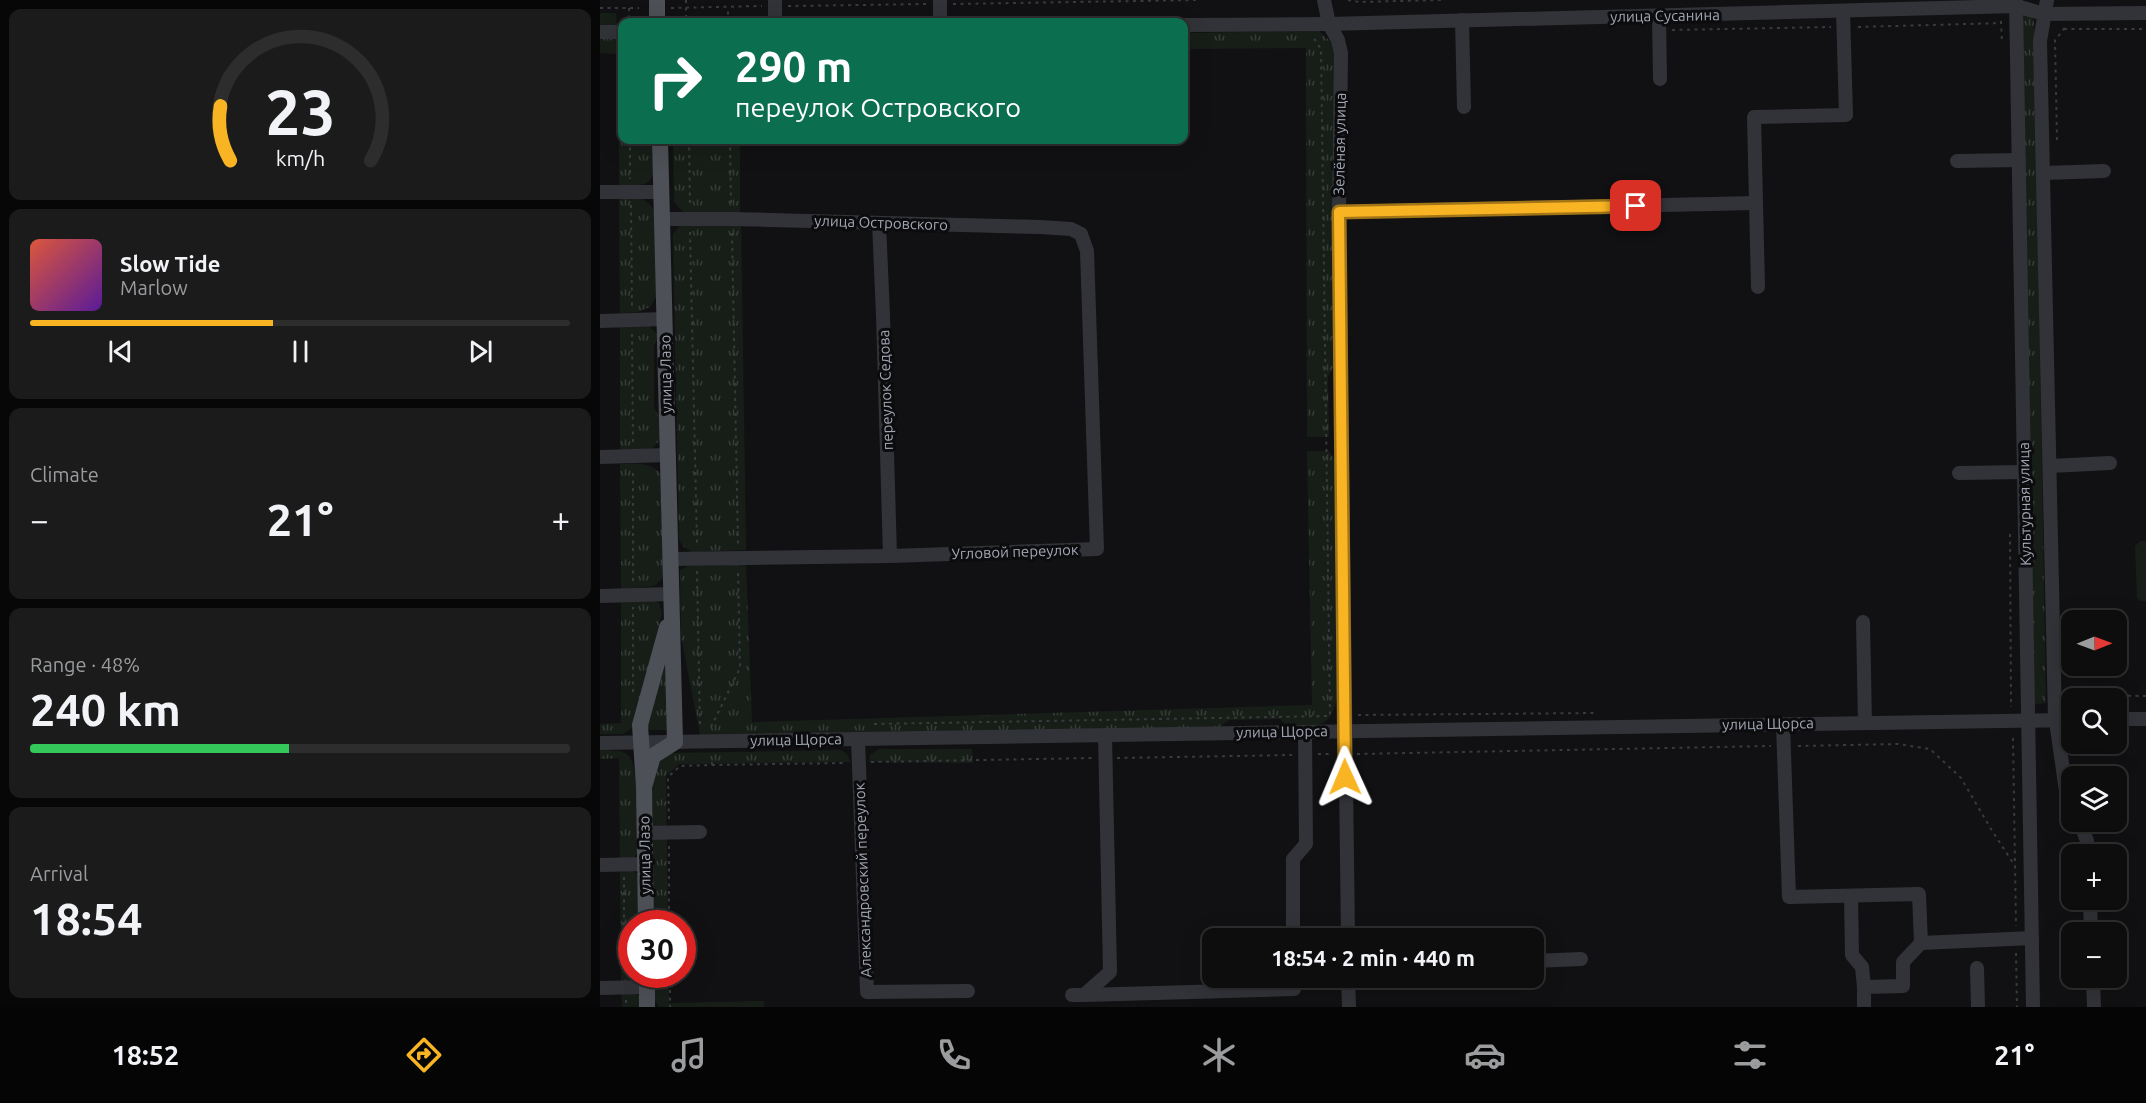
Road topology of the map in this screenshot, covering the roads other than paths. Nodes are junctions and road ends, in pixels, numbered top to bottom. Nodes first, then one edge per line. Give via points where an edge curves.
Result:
1 (775, 0) edge
2 (940, 0) edge
3 (1324, 0) edge
4 (1718, 0) edge
5 (2047, 0) edge
6 (2016, 3) edge
7 (664, 4) edge
8 (1881, 5) edge
9 (1843, 11) junction
10 (2146, 13) edge
11 (1718, 14) junction
12 (2044, 14) junction
13 (1659, 16) junction
14 (659, 18) edge
15 (775, 18) edge
16 (940, 18) edge
17 (1462, 21) junction
18 (1329, 24) junction
19 (1188, 25) edge
20 (600, 32) edge
21 (618, 32) edge
22 (1660, 79) dead end
23 (1464, 107) dead end
24 (660, 144) edge
25 (2019, 160) junction
26 (1957, 161) dead end
27 (2104, 171) dead end
28 (2043, 173) junction
29 (600, 192) edge
30 (662, 192) junction
31 (1756, 203) junction
32 (1339, 212) junction
33 (662, 219) junction
34 (879, 223) junction
35 (1087, 251) joint
36 (1758, 287) dead end
37 (665, 319) junction
38 (600, 321) edge
39 (668, 455) junction
40 (600, 457) edge
41 (2110, 462) dead end
42 (2050, 466) junction
43 (2024, 472) junction
44 (1959, 473) dead end
45 (890, 556) junction
46 (670, 559) junction
47 (600, 596) edge
48 (672, 602) junction
49 (1863, 622) dead end
50 (2054, 647) junction
51 (2061, 647) edge
52 (2127, 719) edge
53 (2146, 719) edge
54 (2029, 720) junction
55 (2055, 720) junction
56 (2061, 720) edge
57 (1865, 723) junction
58 (1783, 724) junction
59 (1344, 731) junction
60 (1305, 732) junction
61 (1105, 735) junction
62 (858, 739) junction
63 (641, 742) junction
64 (675, 742) junction
65 (600, 743) edge
66 (2062, 766) edge
67 (651, 783) junction
68 (700, 832) dead end
69 (645, 833) junction
70 (645, 864) junction
71 (600, 865) edge
72 (1851, 896) junction
73 (646, 910) edge
74 (1293, 928) edge
75 (1348, 928) edge
76 (2032, 938) junction
77 (1921, 943) junction
78 (1581, 959) dead end
79 (1544, 961) edge
80 (1977, 968) dead end
81 (1864, 987) junction
82 (600, 988) edge
83 (618, 988) edge
84 (647, 988) edge
85 (1294, 988) edge
86 (1348, 988) edge
87 (2093, 988) edge
88 (968, 991) dead end
89 (647, 1007) edge
90 (1349, 1007) edge
91 (1864, 1007) edge
92 (1978, 1007) edge
93 (2033, 1007) edge
94 (2094, 1007) edge

1 - 15 street
2 - 16 street
3 - 18 street, Зелёная улица
4 - 11 street
5 - 12 street, Культурная улица
6 - 8 street, улица Сусанина
6 - 12 street, улица Сусанина
6 - 25 street, Культурная улица
7 - 14 main road
8 - 9 street, улица Сусанина
9 - 11 street, улица Сусанина
9 - 31 street via 1846,115 1754,117
10 - 12 street, улица Сусанина
11 - 13 street, улица Сусанина
12 - 28 street, Культурная улица via 2040,41
13 - 17 street, улица Сусанина
13 - 22 street
17 - 18 street, улица Сусанина
17 - 23 street
18 - 19 street, улица Сусанина
18 - 32 street, Зелёная улица via 1341,53
20 - 21 street
24 - 30 main road, улица Лазо
25 - 26 street
25 - 43 street, Культурная улица
27 - 28 street
28 - 42 street, Культурная улица
29 - 30 street
30 - 33 main road, улица Лазо
31 - 32 street
31 - 36 street
32 - 59 street, Зелёная улица
33 - 34 street, улица Островского
33 - 37 main road, улица Лазо
34 - 35 street, улица Островского via 1071,229 1081,234
34 - 45 street, переулок Седова
35 - 45 street, Угловой переулок via 1097,549
37 - 38 street
37 - 39 main road, улица Лазо
39 - 40 street
39 - 46 main road, улица Лазо
41 - 42 street
42 - 50 street, Культурная улица
43 - 44 street
43 - 54 street, Культурная улица
45 - 46 street, Угловой переулок
46 - 48 main road, улица Лазо
47 - 48 street via 633,595
48 - 63 main road, улица Лазо via 640,725
48 - 64 main road, улица Лазо
49 - 57 street
50 - 51 street
50 - 55 street, Культурная улица
52 - 53 street
54 - 55 street, улица Щорса
54 - 57 street, улица Щорса
54 - 76 street, Культурная улица
55 - 56 street, улица Щорса
55 - 66 street, Культурная улица
57 - 58 street, улица Щорса
58 - 59 street, улица Щорса
58 - 72 street via 1789,897
59 - 60 street, улица Щорса
59 - 75 street, Зелёная улица
60 - 61 street, улица Щорса
60 - 74 street via 1306,844 1293,859
61 - 62 street, улица Щорса
61 - 85 street via 1110,972 1078,995
62 - 64 street, улица Щорса
62 - 88 street, Александровский переулок via 867,992
63 - 64 street, улица Щорса
63 - 65 street, улица Щорса
63 - 67 main road, улица Лазо
64 - 67 main road, улица Лазо via 653,756
67 - 69 main road, улица Лазо
68 - 69 street
69 - 70 main road, улица Лазо
70 - 71 street
70 - 73 main road, улица Лазо
72 - 77 street via 1919,894
72 - 81 street via 1852,955 1862,967
76 - 77 street
76 - 93 street, Культурная улица
77 - 81 street via 1903,962 1904,986
78 - 79 street
80 - 92 street
81 - 91 street
82 - 83 street
84 - 89 main road
86 - 90 street
87 - 94 street

